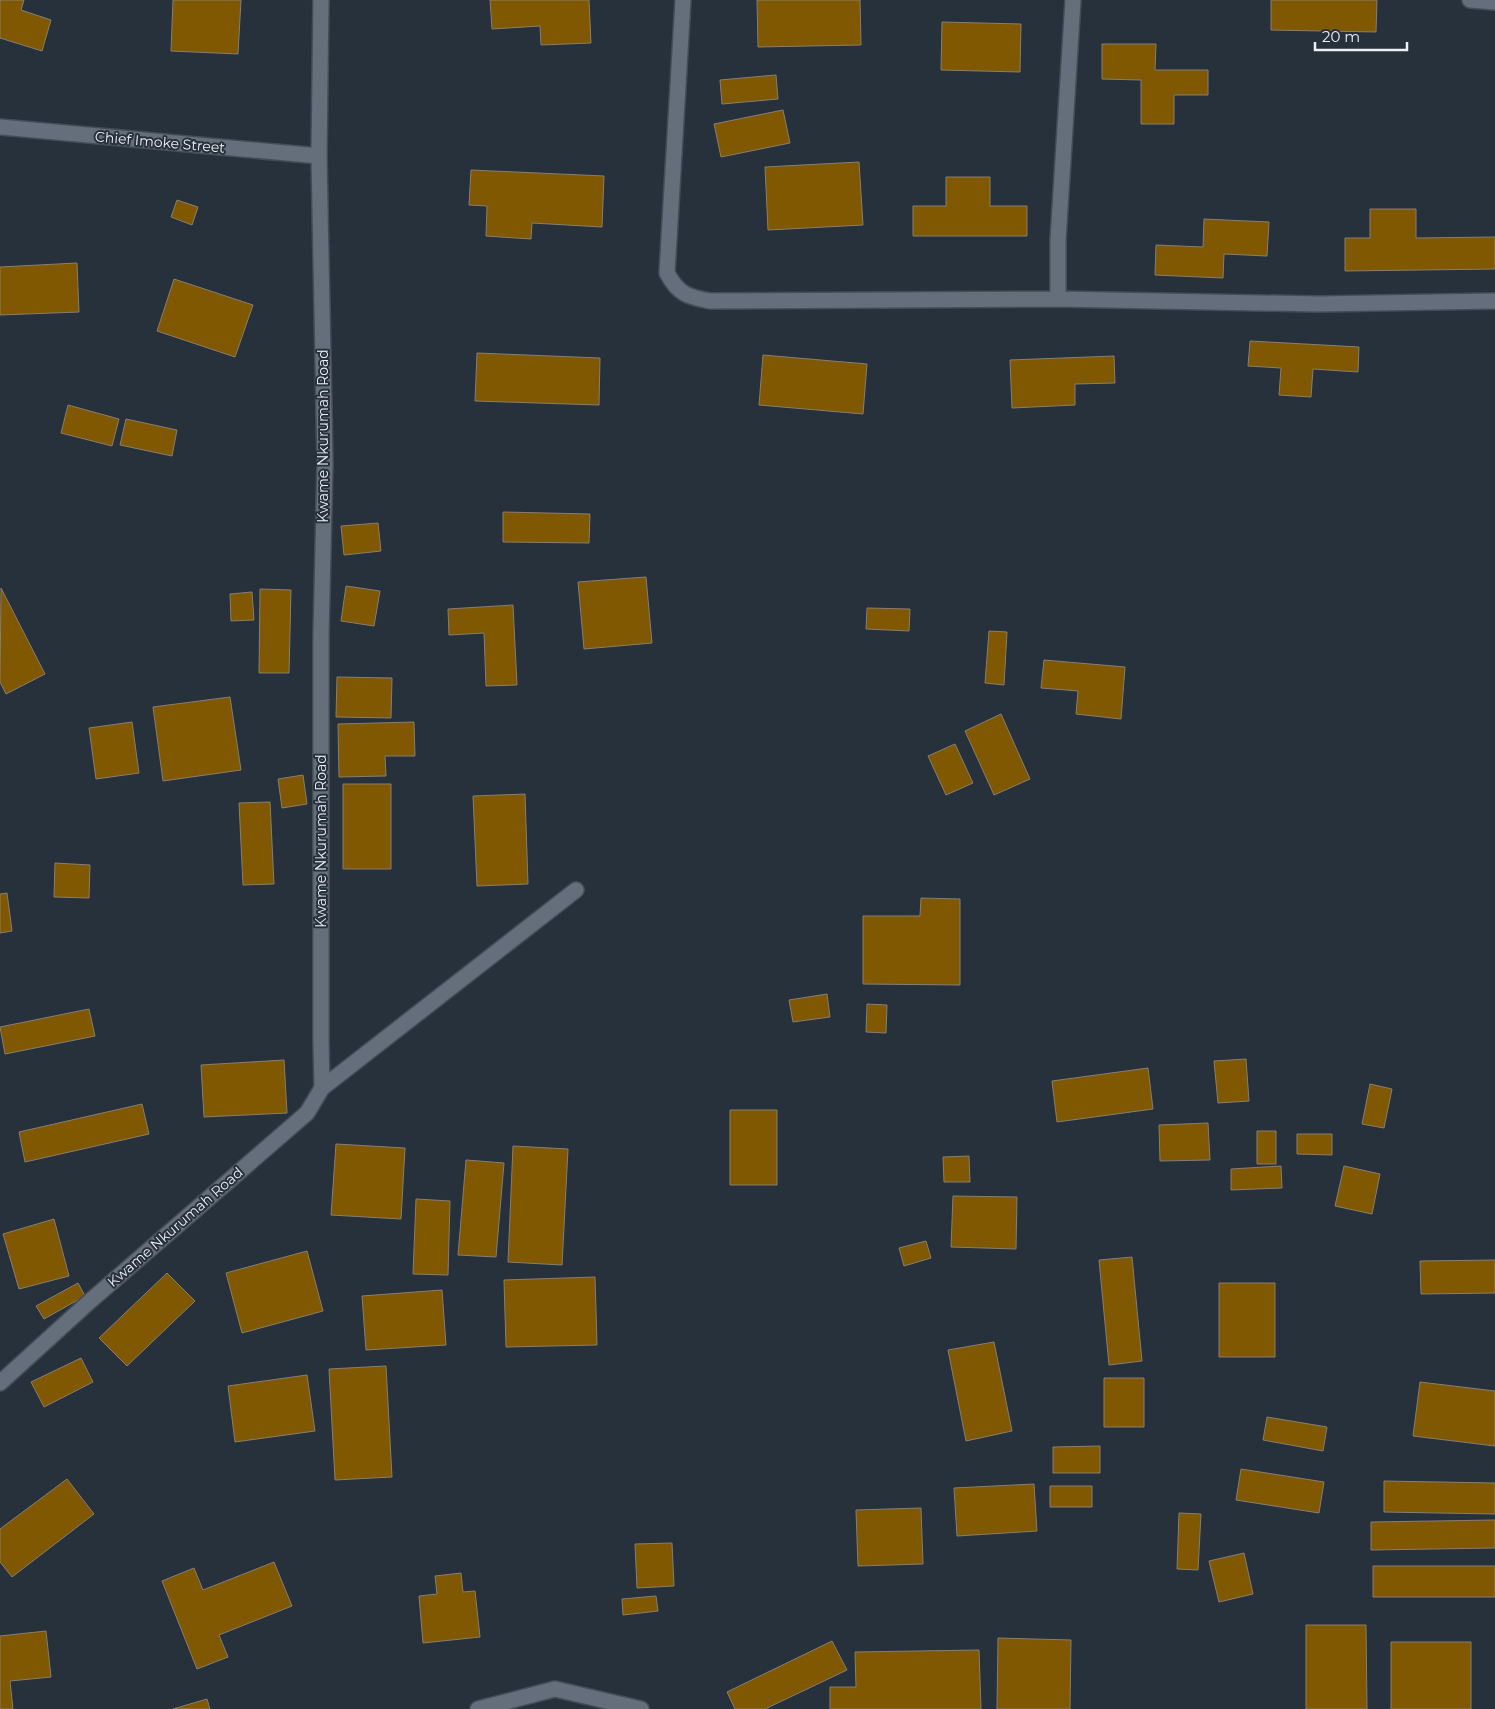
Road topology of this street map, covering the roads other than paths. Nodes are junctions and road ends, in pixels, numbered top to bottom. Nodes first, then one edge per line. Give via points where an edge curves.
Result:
1 (321, 0) edge
2 (684, 0) edge
3 (1073, 0) edge
4 (1470, 0) edge
5 (1495, 2) edge
6 (0, 127) edge
7 (319, 156) junction
8 (1058, 299) junction
9 (1495, 301) edge
10 (576, 890) dead end
11 (322, 1088) junction
12 (0, 1383) edge
13 (478, 1709) edge
14 (641, 1709) edge

1 - 7 street, Kwame Nkurumah Road
2 - 8 street via 668,273 674,287 690,298 710,301
3 - 8 street via 1058,240
4 - 5 street
6 - 7 street, Chief Imoke Street
7 - 11 street, Kwame Nkurumah Road via 325,463 321,635
8 - 9 street via 1317,304
10 - 11 street
11 - 12 street, Kwame Nkurumah Road via 307,1113
13 - 14 street via 555,1689

